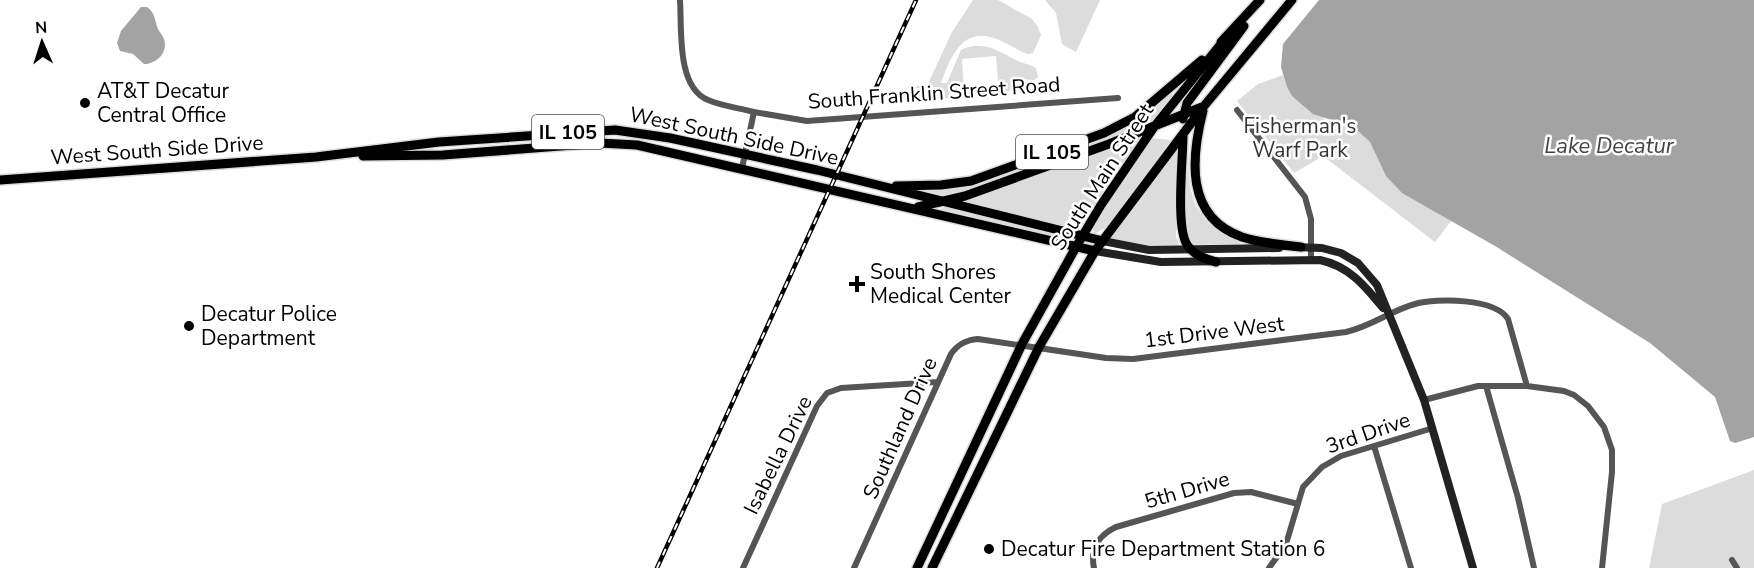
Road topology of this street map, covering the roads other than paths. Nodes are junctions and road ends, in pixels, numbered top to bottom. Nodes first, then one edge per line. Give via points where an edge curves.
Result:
1 (680, 0) edge
2 (1262, 0) edge
3 (1292, 0) edge
4 (1226, 39) junction
5 (1118, 98) dead end
6 (1204, 106) junction
7 (1237, 110) dead end
8 (754, 112) junction
9 (1183, 115) junction
10 (1154, 127) junction
11 (1183, 135) junction
12 (745, 154) junction
13 (316, 157) junction
14 (742, 168) junction
15 (848, 178) junction
16 (0, 180) edge
17 (946, 202) junction
18 (906, 208) junction
19 (1083, 236) junction
20 (1102, 241) junction
21 (1076, 247) junction
22 (1306, 247) junction
23 (1191, 250) junction
24 (1095, 251) junction
25 (1311, 259) junction
26 (1216, 262) junction
27 (1389, 316) junction
28 (1022, 344) junction
29 (1039, 347) junction
30 (937, 382) junction
31 (1486, 386) junction
32 (1527, 386) junction
33 (1424, 400) junction
34 (1433, 428) junction
35 (1374, 446) junction
36 (1298, 504) junction
37 (1732, 560) dead end
38 (1275, 562) junction
39 (858, 567) edge
40 (743, 568) edge
41 (917, 568) edge
42 (932, 568) edge
43 (1094, 568) edge
44 (1269, 568) edge
45 (1281, 568) edge
46 (1411, 568) edge
47 (1473, 568) edge
48 (1534, 568) edge
49 (1602, 568) edge
50 (1737, 568) edge

1 - 8 street, South Franklin Street Road via 685,68 691,86 701,97
2 - 4 main road, IL 105
2 - 9 main road via 1186,103
3 - 6 main road, IL 105
4 - 10 main road, South Main Street
4 - 15 main road, IL 105 via 1136,117 1104,133 963,183 903,186
5 - 8 street, South Franklin Street Road via 807,121
6 - 9 main road, IL 105
6 - 11 main road, South Main Street
6 - 22 main road via 1196,141 1195,172 1206,211 1240,236
7 - 22 street via 1305,197 1310,210
8 - 12 street
9 - 10 main road, IL 105
9 - 11 main road
10 - 17 main road, IL 105
10 - 19 main road, South Main Street
11 - 20 main road, South Main Street
11 - 23 main road via 1181,228
12 - 13 main road, West South Side Drive / IL 105 via 615,130 439,142
12 - 14 street
12 - 15 main road, West South Side Drive / IL 105
13 - 14 main road, West South Side Drive / IL 105 via 443,155 617,143 649,146
13 - 16 main road, West South Side Drive / IL 105
14 - 18 main road, West South Side Drive / IL 105
15 - 17 main road, West South Side Drive
17 - 18 main road, IL 105
17 - 19 main road, West South Side Drive
18 - 21 main road, West South Side Drive
19 - 20 main road, West South Side Drive
19 - 21 main road, South Main Street
20 - 23 street via 1149,250
20 - 24 main road, South Main Street
21 - 24 main road
21 - 28 main road, South Main Street
22 - 23 street
22 - 25 street
22 - 27 street via 1341,253 1358,263 1377,285
23 - 26 main road
24 - 26 street via 1161,262
24 - 29 main road, South Main Street
25 - 26 street
25 - 27 street via 1329,262 1353,274
27 - 29 street, 1st Drive West via 1340,333 1142,358 1106,358
27 - 32 street, 1st Drive West via 1412,304 1438,301 1487,305 1499,310 1508,319
27 - 33 street
28 - 29 street, Southland Drive
28 - 30 street, Southland Drive via 966,341 954,350
28 - 41 main road, South Main Street
29 - 42 main road, South Main Street
30 - 39 street, Southland Drive
30 - 40 street, Isabella Drive via 841,388 824,396
31 - 32 street
31 - 33 street
31 - 48 street
32 - 49 street via 1574,395 1595,413 1608,434 1612,471
33 - 34 street
34 - 35 street, 3rd Drive
34 - 47 street
35 - 36 street, 3rd Drive via 1328,462 1307,482
35 - 46 street
36 - 38 street, 3rd Drive via 1286,544
36 - 43 street, 5th Drive via 1257,493 1234,493 1116,527 1102,536 1094,549
37 - 50 street
38 - 44 street, 3rd Drive
38 - 45 street

